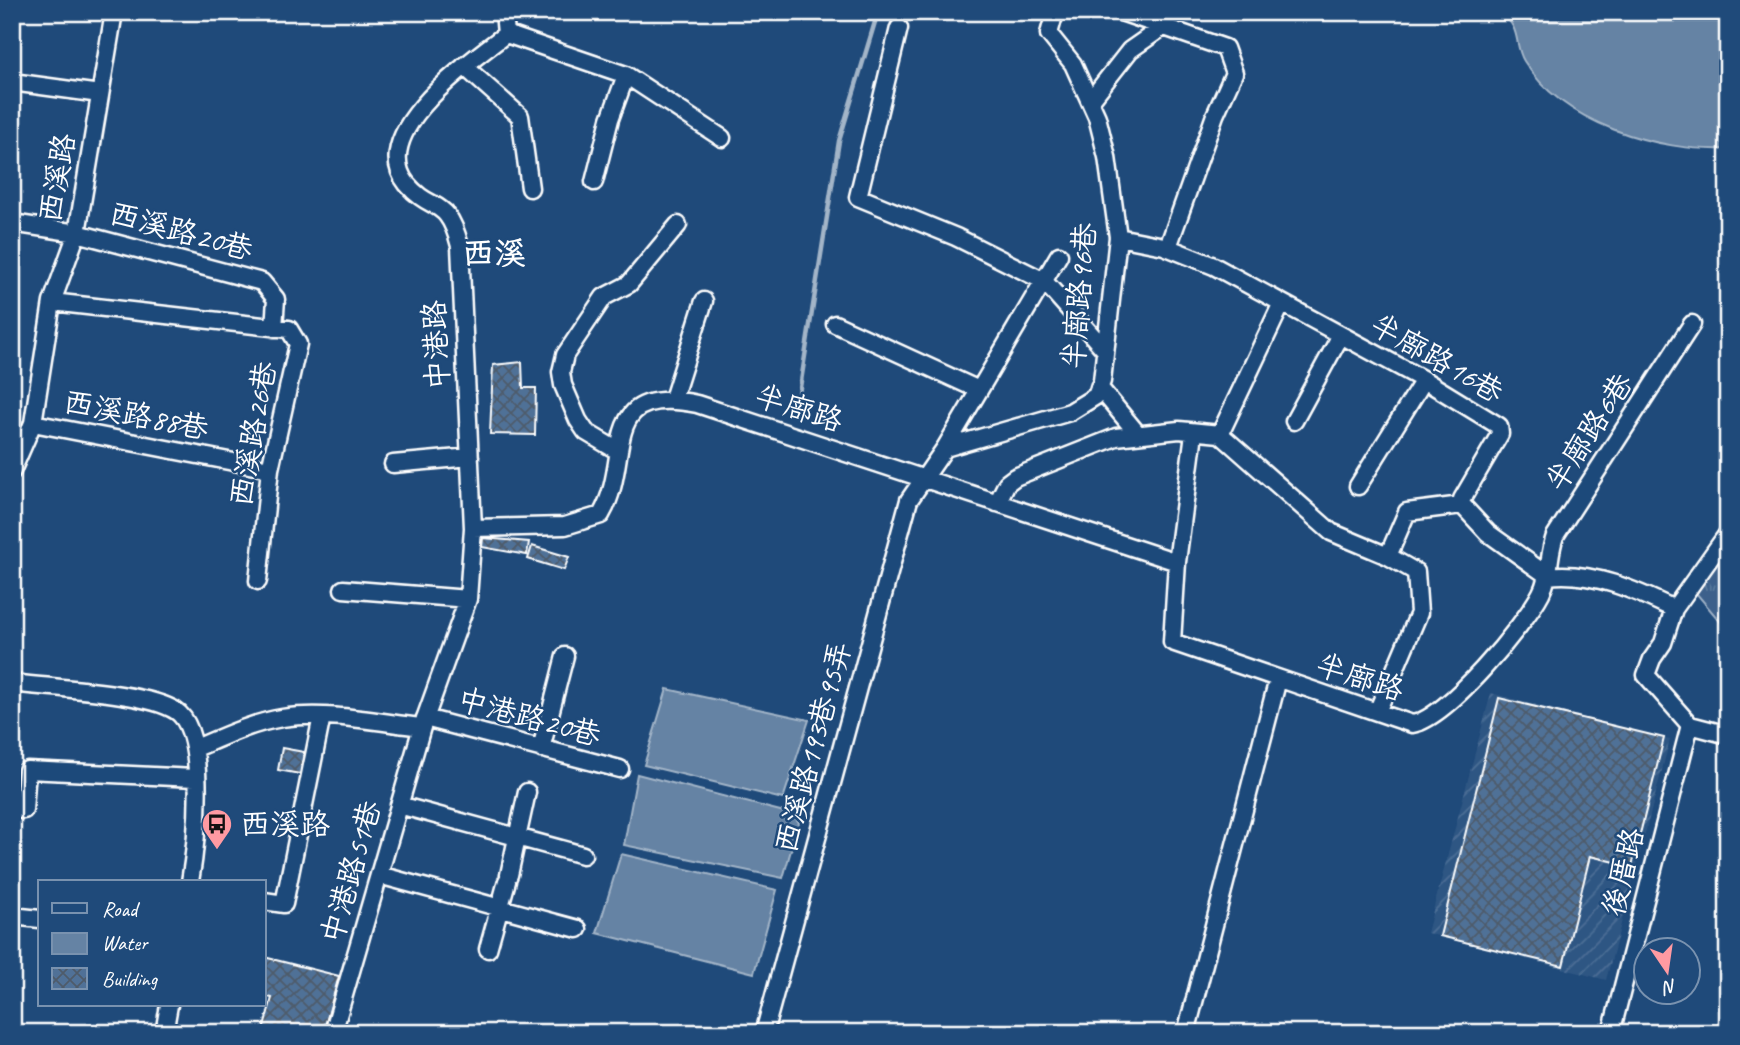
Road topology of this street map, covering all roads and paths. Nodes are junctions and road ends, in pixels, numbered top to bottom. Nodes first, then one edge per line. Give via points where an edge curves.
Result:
1 (114, 12) edge
2 (504, 12) edge
3 (1055, 12) edge
4 (1121, 12) edge
5 (1163, 27) junction
6 (900, 28) dead end
7 (506, 34) junction
8 (464, 66) junction
9 (626, 75) junction
10 (12, 82) edge
11 (100, 94) junction
12 (1090, 101) junction
13 (722, 138) dead end
14 (594, 182) dead end
15 (530, 188) dead end
16 (12, 223) edge
17 (678, 225) dead end
18 (77, 233) junction
19 (1118, 237) junction
20 (1168, 247) junction
21 (1059, 256) dead end
22 (1044, 281) junction
23 (704, 301) dead end
24 (52, 302) junction
25 (1282, 303) junction
26 (835, 324) dead end
27 (1692, 324) dead end
28 (274, 328) junction
29 (1341, 335) junction
30 (1105, 350) junction
31 (1424, 380) junction
32 (1099, 387) junction
33 (979, 390) junction
34 (673, 399) junction
35 (1294, 421) dead end
36 (33, 424) junction
37 (1137, 433) junction
38 (1194, 433) junction
39 (1220, 434) junction
40 (945, 448) junction
41 (618, 452) junction
42 (470, 457) junction
43 (393, 464) dead end
44 (271, 469) junction
45 (12, 471) edge
46 (922, 480) junction
47 (1358, 485) dead end
48 (998, 503) junction
49 (1462, 505) junction
50 (473, 528) junction
51 (1728, 533) edge
52 (1388, 556) junction
53 (1177, 562) junction
54 (1548, 576) junction
55 (258, 581) dead end
56 (343, 589) dead end
57 (468, 599) junction
58 (1674, 609) junction
59 (565, 656) dead end
60 (1278, 679) junction
61 (12, 683) edge
62 (1377, 712) junction
63 (322, 716) junction
64 (423, 722) junction
65 (1690, 725) junction
66 (1728, 735) edge
67 (196, 748) junction
68 (541, 749) junction
69 (620, 769) dead end
70 (195, 778) junction
71 (527, 792) dead end
72 (399, 805) junction
73 (12, 809) edge
74 (517, 837) junction
75 (583, 855) dead end
76 (379, 875) junction
77 (190, 880) edge
78 (266, 901) edge
79 (499, 908) junction
80 (12, 916) edge
81 (38, 919) edge
82 (578, 929) dead end
83 (488, 948) dead end
84 (169, 1006) edge
85 (164, 1033) edge
86 (333, 1033) edge
87 (764, 1033) edge
88 (1186, 1033) edge
89 (1611, 1033) edge

1 - 11 street, 西溪路
2 - 7 street
3 - 12 street, 半廍路96巷 via 1049,34 1073,64
4 - 5 street
5 - 12 street via 1130,50
5 - 20 street via 1225,48 1234,73
6 - 22 street via 858,197 956,237
7 - 8 street, 中港路
7 - 9 street
8 - 15 street via 520,116
8 - 42 street, 中港路 via 403,131 397,148 403,178 454,221 460,246
9 - 13 street
9 - 14 street
10 - 11 street
11 - 18 street, 西溪路
12 - 19 street, 半廍路96巷 via 1107,157
16 - 18 street, 西溪路20巷
17 - 41 street via 629,284 604,297 565,355 563,385 578,421 586,432
18 - 24 street, 西溪路
18 - 28 street, 西溪路20巷 via 262,282 276,299
19 - 20 street, 半廍路16巷
19 - 30 street, 半廍路96巷
20 - 25 street, 半廍路16巷
21 - 22 street, 半廍路96巷
22 - 30 street
22 - 33 street, 半廍路96巷
23 - 34 street
24 - 28 street, 西溪路26巷
24 - 36 street, 西溪路
25 - 29 street, 半廍路16巷
25 - 39 street
26 - 33 street
27 - 54 street, 半廍路6巷 via 1555,536
28 - 44 street, 西溪路26巷 via 289,329 298,344
29 - 31 street, 半廍路16巷
29 - 35 street
30 - 32 street, 半廍路96巷
31 - 47 street
31 - 49 street, 半廍路16巷 via 1501,430
32 - 37 street
32 - 40 street, 半廍路96巷 via 1096,396 1070,412
33 - 40 street, 半廍路96巷
34 - 41 street, 半廍路 via 634,409 625,420
34 - 46 street, 半廍路
36 - 44 street, 西溪路88巷
36 - 45 street, 西溪路
37 - 38 street
37 - 48 street via 1015,477
38 - 39 street
38 - 53 street, 半廍路
39 - 52 street via 1331,532
40 - 46 street, 半廍路96巷
41 - 50 street, 半廍路 via 612,498 601,515 565,526
42 - 43 street
42 - 50 street, 中港路
44 - 55 street, 西溪路26巷
46 - 48 street, 半廍路
46 - 87 street, 西溪路193巷95弄 via 909,500
48 - 53 street, 半廍路
49 - 52 street via 1407,512
49 - 54 street via 1488,533
50 - 57 street, 中港路
51 - 58 street
52 - 62 street via 1416,572 1419,613
53 - 60 street, 半廍路 via 1172,642
54 - 58 street via 1567,574 1638,592
54 - 62 street, 半廍路 via 1535,602 1487,665 1441,710 1412,724
56 - 57 street
57 - 64 street, 中港路
58 - 65 street via 1646,675
59 - 68 street
60 - 62 street, 半廍路
60 - 88 street
61 - 67 street via 152,700 178,711 191,728
63 - 64 street
63 - 67 street via 283,718
63 - 78 street via 284,904
64 - 68 street, 中港路20巷
64 - 72 street, 中港路51巷
65 - 66 street
65 - 89 street, 後厝路
67 - 70 street
68 - 69 street, 中港路20巷
70 - 73 street via 27,770 24,810
70 - 77 street via 196,844
71 - 74 street
72 - 74 street
72 - 76 street, 中港路51巷
74 - 75 street
74 - 79 street
76 - 79 street
76 - 86 street, 中港路51巷
79 - 82 street
79 - 83 street
80 - 81 street
84 - 85 street

